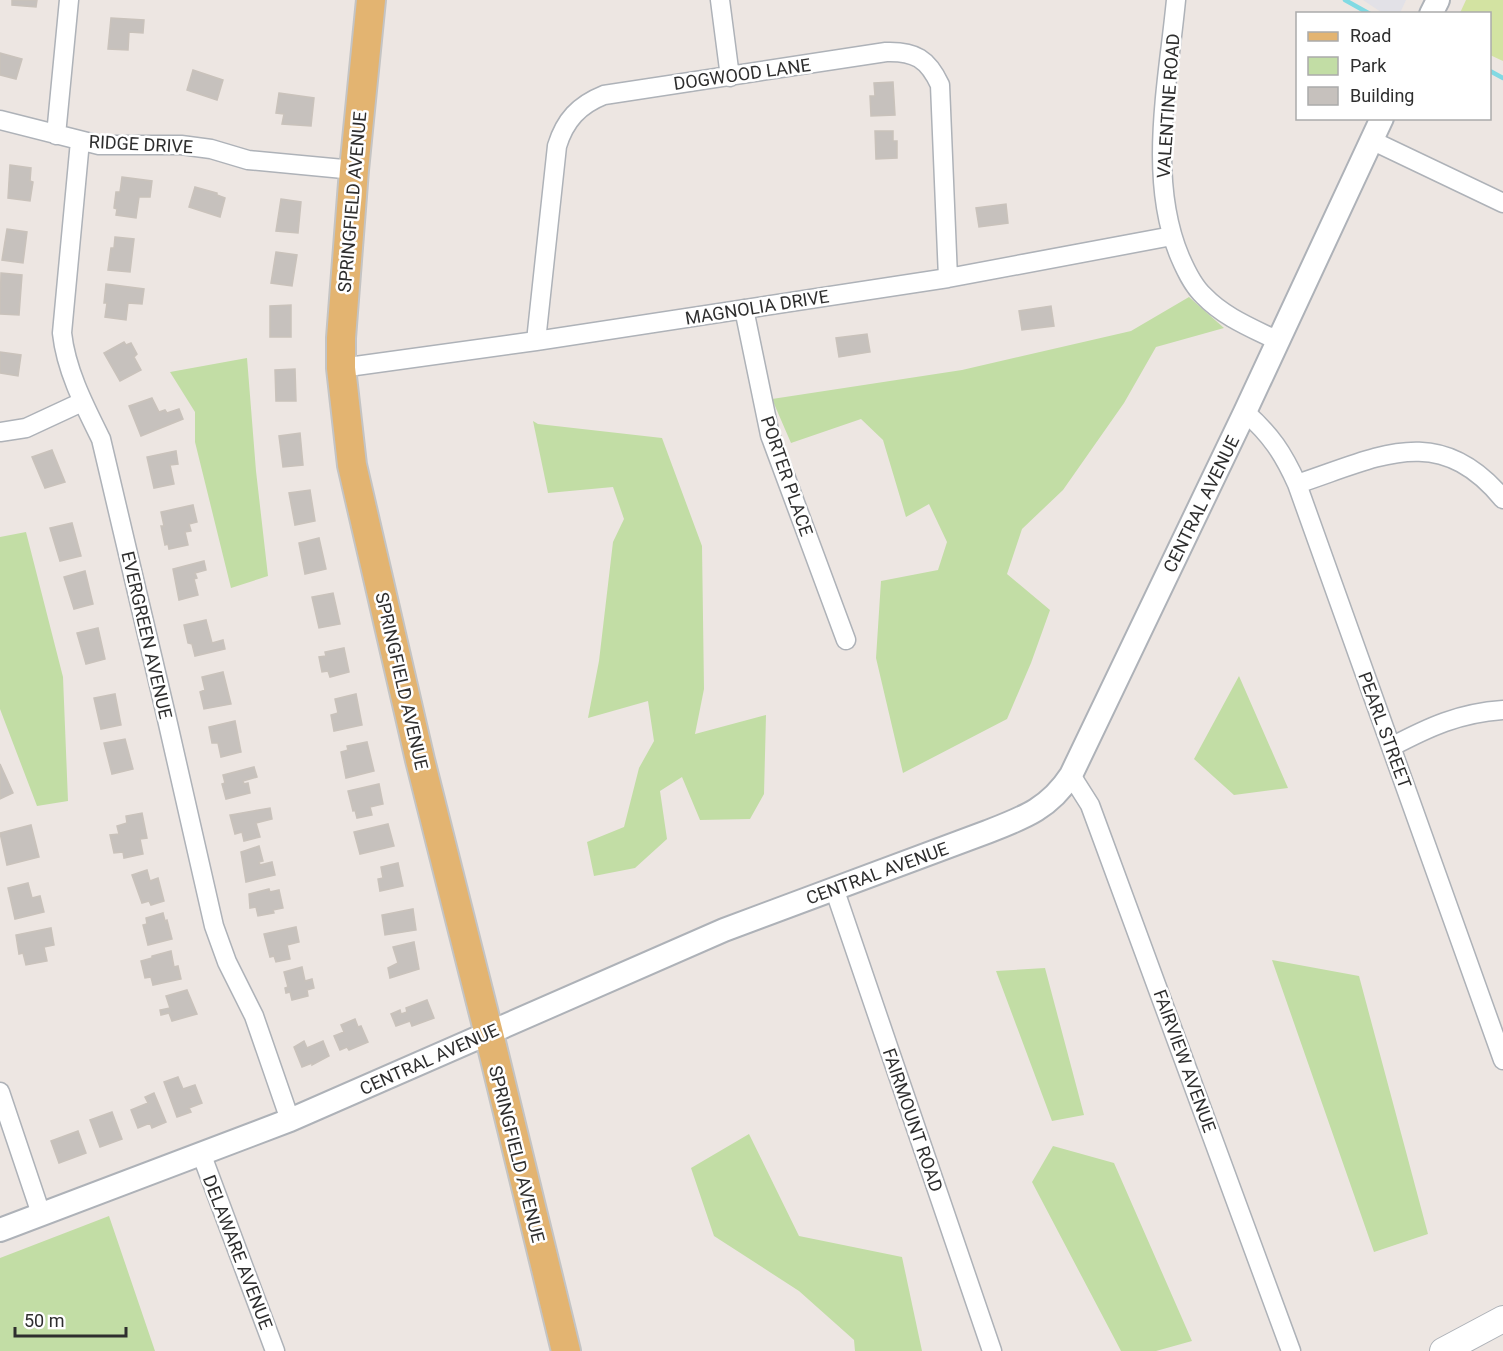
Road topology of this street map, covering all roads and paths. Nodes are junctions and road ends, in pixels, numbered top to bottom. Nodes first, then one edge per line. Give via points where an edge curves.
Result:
1 (69, 0) edge
2 (371, 0) edge
3 (720, 0) edge
4 (1176, 0) edge
5 (730, 77) junction
6 (0, 120) edge
7 (1381, 120) edge
8 (56, 135) junction
9 (1371, 140) junction
10 (80, 141) junction
11 (354, 170) junction
12 (1503, 203) edge
13 (1172, 236) junction
14 (948, 278) junction
15 (744, 309) junction
16 (1278, 340) junction
17 (536, 341) junction
18 (341, 368) junction
19 (82, 402) junction
20 (1245, 412) junction
21 (0, 432) edge
22 (1297, 484) junction
23 (1503, 499) edge
24 (846, 640) dead end
25 (1503, 710) edge
26 (1391, 747) junction
27 (1071, 776) junction
28 (834, 888) junction
29 (489, 1034) junction
30 (1503, 1060) edge
31 (0, 1092) edge
32 (290, 1120) junction
33 (201, 1153) junction
34 (41, 1214) junction
35 (0, 1230) edge
36 (1503, 1319) edge
37 (275, 1351) edge
38 (566, 1351) edge
39 (992, 1351) edge
40 (1291, 1351) edge
41 (1443, 1351) edge

1 - 8 street
2 - 11 main road, SPRINGFIELD AVENUE
3 - 5 street
4 - 13 street, VALENTINE ROAD via 1161,162
5 - 14 street, DOGWOOD LANE via 886,52 911,54 924,61 937,78 942,100
5 - 17 street, DOGWOOD LANE via 604,94 569,120 557,146
6 - 8 street, RIDGE DRIVE
7 - 9 street, CENTRAL AVENUE
8 - 10 street, RIDGE DRIVE
9 - 12 street
9 - 16 street, CENTRAL AVENUE
10 - 11 street, RIDGE DRIVE via 99,145 181,145 248,160
10 - 19 street, EVERGREEN AVENUE via 62,333 64,351
11 - 18 main road, SPRINGFIELD AVENUE
13 - 14 street, MAGNOLIA DRIVE
13 - 16 street, VALENTINE ROAD via 1185,269 1203,296 1236,321
14 - 15 street, MAGNOLIA DRIVE
15 - 17 street, MAGNOLIA DRIVE
15 - 24 street, PORTER PLACE via 770,435
16 - 20 street, CENTRAL AVENUE
17 - 18 street, MAGNOLIA DRIVE
18 - 29 main road, SPRINGFIELD AVENUE via 352,465
19 - 21 street via 26,428
19 - 32 street, EVERGREEN AVENUE via 101,439 214,926 254,1016
20 - 22 street, PEARL STREET via 1277,444
20 - 27 street, CENTRAL AVENUE
22 - 23 street via 1394,453 1426,452 1465,464 1485,478
22 - 26 street, PEARL STREET
25 - 26 street via 1453,718
26 - 30 street, PEARL STREET
27 - 28 street, CENTRAL AVENUE via 1053,798 1027,816
27 - 40 street, FAIRVIEW AVENUE via 1090,804
28 - 29 street, CENTRAL AVENUE via 724,930
28 - 39 street, FAIRMOUNT ROAD
29 - 32 street, CENTRAL AVENUE
29 - 38 main road, SPRINGFIELD AVENUE
31 - 34 street
32 - 33 street, CENTRAL AVENUE
33 - 34 street, CENTRAL AVENUE
33 - 37 street, DELAWARE AVENUE
34 - 35 street, CENTRAL AVENUE
36 - 41 main road

